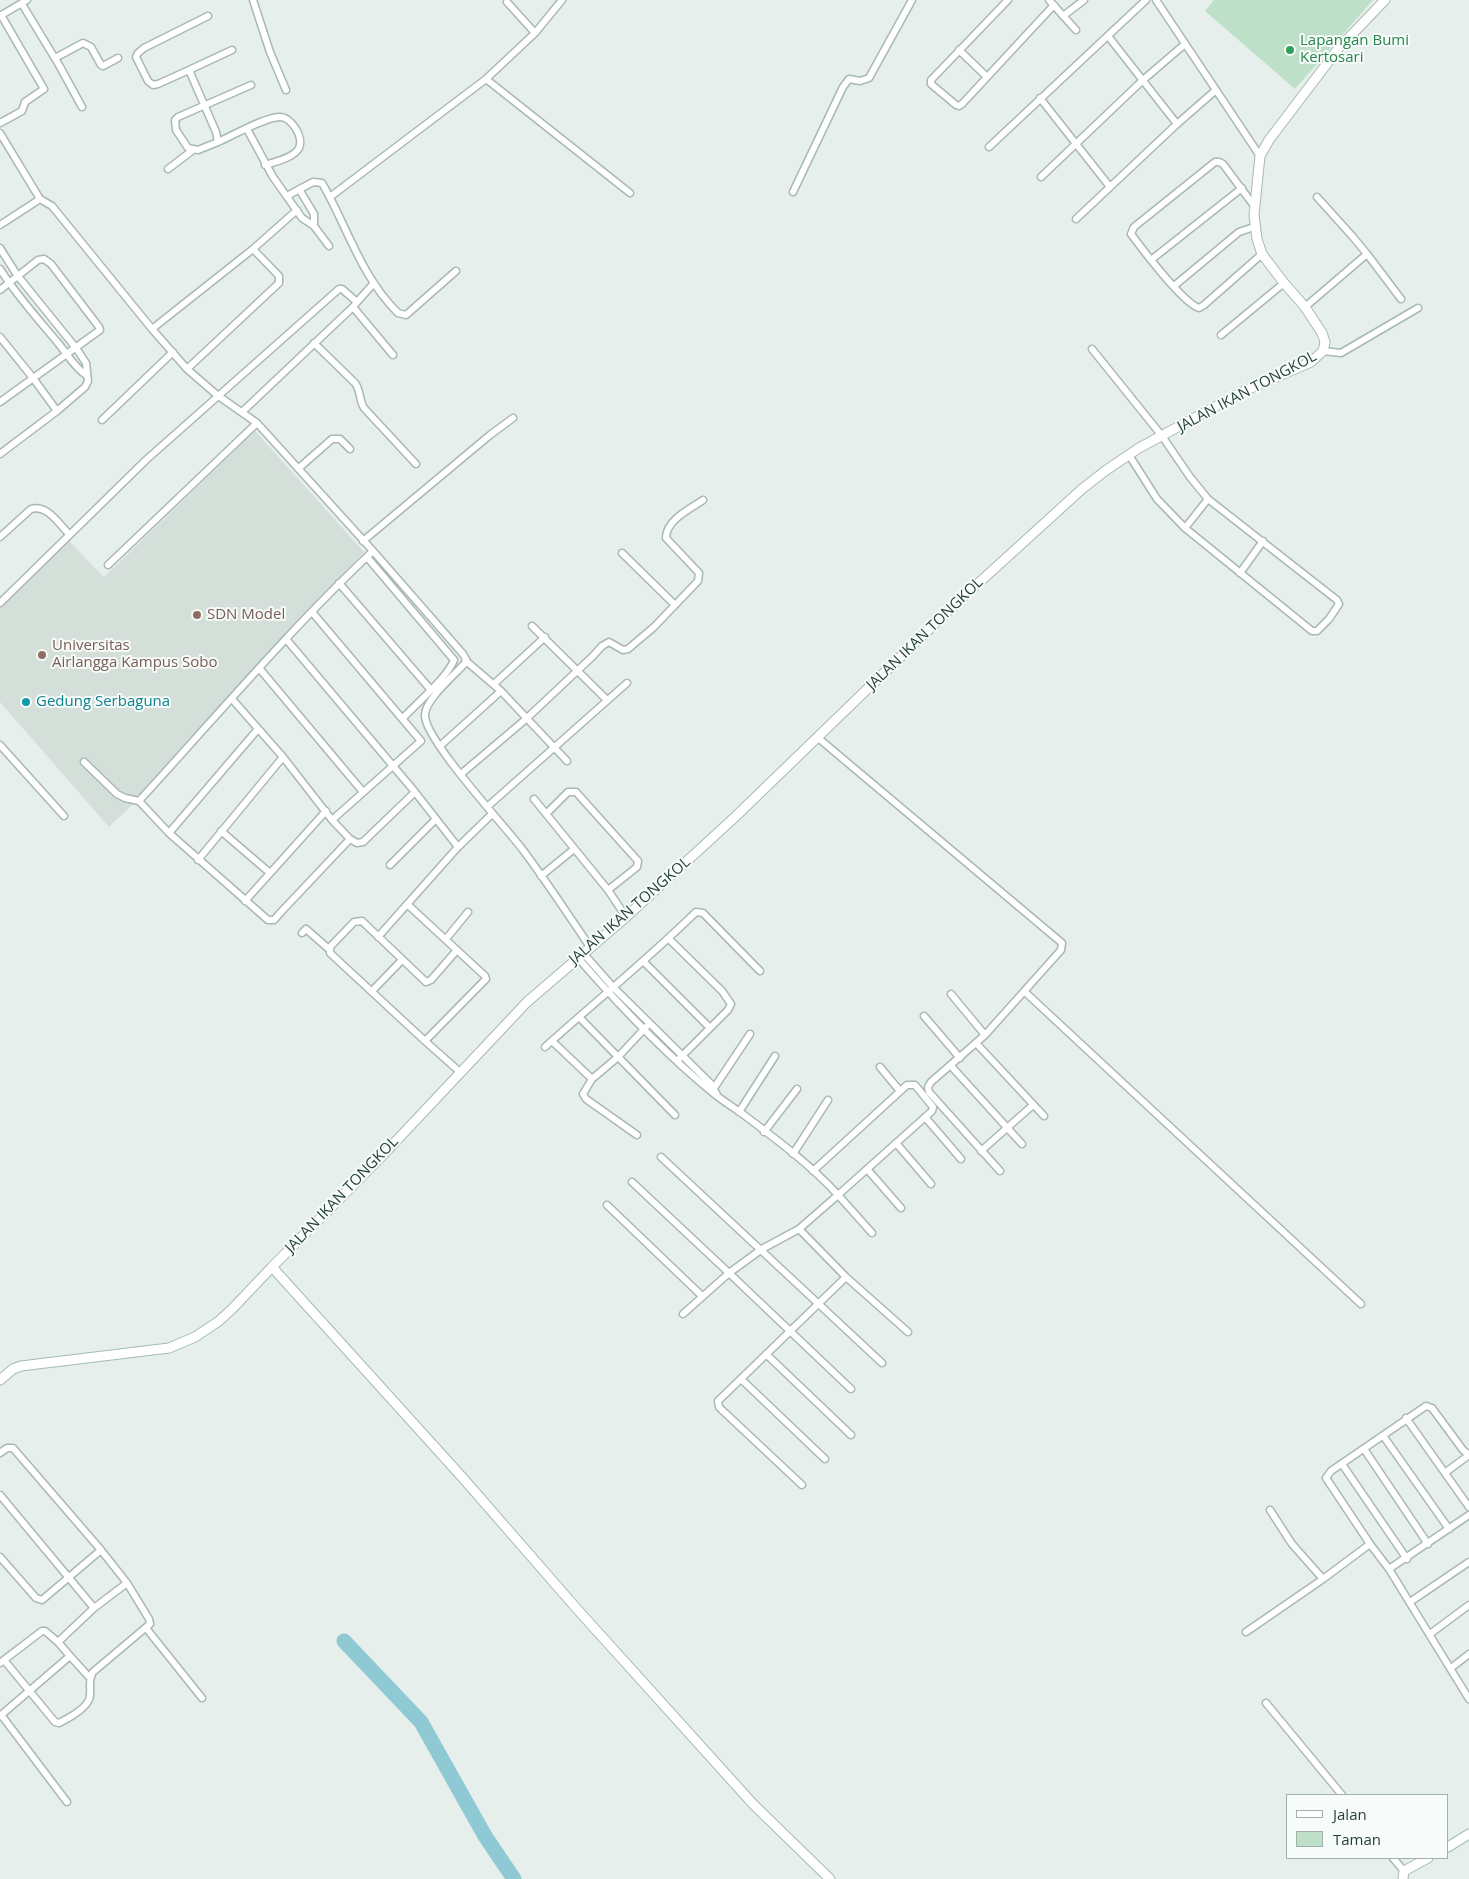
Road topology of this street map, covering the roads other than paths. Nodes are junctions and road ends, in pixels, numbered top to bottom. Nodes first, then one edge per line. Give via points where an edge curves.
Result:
1 (253, 0) edge
2 (562, 0) edge
3 (912, 0) edge
4 (1008, 0) edge
5 (1084, 0) edge
6 (1146, 0) edge
7 (1156, 0) edge
8 (1385, 0) edge
9 (24, 2) edge
10 (507, 2) dead end
11 (1052, 3) edge
12 (1, 15) edge
13 (208, 16) dead end
14 (1063, 16) junction
15 (1076, 30) dead end
16 (535, 33) junction
17 (1108, 36) junction
18 (1185, 44) junction
19 (232, 50) dead end
20 (959, 50) junction
21 (55, 58) junction
22 (118, 58) dead end
23 (189, 70) junction
24 (987, 77) junction
25 (486, 79) junction
26 (1143, 80) junction
27 (251, 85) dead end
28 (286, 90) dead end
29 (1216, 90) junction
30 (1040, 98) junction
31 (205, 105) junction
32 (82, 108) dead end
33 (0, 124) edge
34 (1177, 124) junction
35 (247, 129) junction
36 (0, 133) edge
37 (218, 142) junction
38 (1077, 143) junction
39 (989, 147) dead end
40 (193, 150) junction
41 (1260, 156) junction
42 (265, 165) junction
43 (168, 169) dead end
44 (1041, 177) dead end
45 (1110, 187) junction
46 (1242, 188) junction
47 (299, 190) junction
48 (793, 192) dead end
49 (630, 193) dead end
50 (286, 196) junction
51 (330, 197) junction
52 (1317, 197) dead end
53 (40, 199) junction
54 (1256, 207) junction
55 (297, 210) junction
56 (1076, 219) dead end
57 (0, 225) edge
58 (314, 226) junction
59 (1254, 227) junction
60 (329, 246) dead end
61 (0, 248) edge
62 (253, 249) junction
63 (1262, 254) junction
64 (1366, 254) junction
65 (1151, 260) junction
66 (0, 269) edge
67 (456, 271) dead end
68 (17, 275) junction
69 (9, 283) junction
70 (374, 283) junction
71 (1284, 284) junction
72 (1174, 286) junction
73 (0, 290) edge
74 (1401, 299) dead end
75 (355, 305) junction
76 (1305, 307) junction
77 (1418, 308) dead end
78 (152, 329) junction
79 (1221, 335) dead end
80 (0, 337) edge
81 (314, 343) junction
82 (76, 348) junction
83 (1092, 349) dead end
84 (1324, 351) junction
85 (173, 352) junction
86 (67, 354) junction
87 (393, 355) dead end
88 (187, 368) junction
89 (86, 376) junction
90 (33, 378) junction
91 (217, 395) junction
92 (0, 402) edge
93 (57, 411) junction
94 (242, 412) junction
95 (513, 418) dead end
96 (102, 420) dead end
97 (257, 424) junction
98 (1162, 436) junction
99 (350, 449) dead end
100 (0, 454) edge
101 (1128, 455) junction
102 (416, 464) dead end
103 (299, 468) junction
104 (1208, 499) junction
105 (703, 500) dead end
106 (1185, 528) junction
107 (69, 534) junction
108 (0, 538) edge
109 (363, 541) junction
110 (1262, 541) junction
111 (373, 551) junction
112 (622, 552) dead end
113 (367, 557) junction
114 (108, 565) dead end
115 (1240, 572) junction
116 (339, 583) junction
117 (0, 602) edge
118 (675, 605) junction
119 (312, 612) junction
120 (532, 626) dead end
121 (545, 637) junction
122 (286, 639) junction
123 (466, 661) junction
124 (260, 668) junction
125 (578, 671) junction
126 (627, 683) dead end
127 (494, 684) junction
128 (431, 690) junction
129 (502, 691) junction
130 (232, 698) junction
131 (607, 700) junction
132 (403, 718) junction
133 (526, 718) junction
134 (258, 729) junction
135 (818, 737) junction
136 (0, 745) edge
137 (440, 746) junction
138 (554, 747) junction
139 (283, 757) junction
140 (567, 761) dead end
141 (84, 762) dead end
142 (392, 766) junction
143 (461, 774) junction
144 (363, 792) junction
145 (414, 792) junction
146 (534, 799) dead end
147 (140, 801) junction
148 (487, 807) junction
149 (326, 812) junction
150 (492, 814) junction
151 (546, 814) junction
152 (64, 816) dead end
153 (436, 819) junction
154 (332, 820) junction
155 (221, 831) junction
156 (169, 833) junction
157 (350, 838) junction
158 (458, 847) junction
159 (574, 849) junction
160 (198, 860) junction
161 (390, 866) dead end
162 (270, 873) junction
163 (541, 876) junction
164 (608, 890) junction
165 (245, 901) junction
166 (407, 904) junction
167 (468, 912) dead end
168 (626, 917) junction
169 (302, 933) dead end
170 (378, 937) junction
171 (446, 939) junction
172 (669, 939) junction
173 (330, 950) junction
174 (457, 950) junction
175 (583, 952) junction
176 (402, 960) junction
177 (644, 962) junction
178 (760, 970) dead end
179 (613, 987) junction
180 (372, 991) junction
181 (607, 992) junction
182 (1025, 992) junction
183 (951, 994) dead end
184 (924, 1016) dead end
185 (579, 1017) junction
186 (650, 1023) junction
187 (710, 1028) junction
188 (644, 1029) junction
189 (750, 1034) dead end
190 (985, 1035) junction
191 (425, 1041) junction
192 (552, 1041) junction
193 (976, 1043) junction
194 (545, 1048) dead end
195 (682, 1055) junction
196 (774, 1056) dead end
197 (618, 1057) junction
198 (960, 1058) junction
199 (677, 1061) junction
200 (951, 1066) junction
201 (880, 1068) dead end
202 (460, 1072) junction
203 (592, 1079) junction
204 (797, 1089) dead end
205 (900, 1091) junction
206 (714, 1092) junction
207 (828, 1100) dead end
208 (1033, 1104) junction
209 (739, 1112) junction
210 (675, 1115) dead end
211 (1044, 1116) dead end
212 (925, 1117) junction
213 (1008, 1128) junction
214 (764, 1132) junction
215 (637, 1135) dead end
216 (896, 1143) junction
217 (1022, 1144) dead end
218 (981, 1151) junction
219 (793, 1154) junction
220 (662, 1157) dead end
221 (961, 1159) dead end
222 (867, 1169) junction
223 (813, 1171) junction
224 (1000, 1171) dead end
225 (632, 1182) dead end
226 (931, 1184) dead end
227 (838, 1196) junction
228 (607, 1204) dead end
229 (901, 1208) dead end
230 (799, 1230) junction
231 (872, 1234) dead end
232 (762, 1249) junction
233 (272, 1267) junction
234 (729, 1273) junction
235 (846, 1277) junction
236 (702, 1296) junction
237 (818, 1304) junction
238 (1361, 1304) dead end
239 (683, 1314) dead end
240 (792, 1331) junction
241 (908, 1332) dead end
242 (766, 1354) junction
243 (882, 1364) dead end
244 (741, 1379) junction
245 (0, 1380) edge
246 (852, 1389) dead end
247 (1406, 1418) junction
248 (851, 1435) dead end
249 (1384, 1437) junction
250 (1364, 1449) junction
251 (0, 1454) edge
252 (826, 1459) dead end
253 (1342, 1464) junction
254 (1446, 1472) junction
255 (802, 1485) dead end
256 (0, 1495) edge
257 (1469, 1508) edge
258 (1270, 1510) dead end
259 (1469, 1515) edge
260 (1449, 1529) junction
261 (1370, 1544) junction
262 (1428, 1544) junction
263 (101, 1550) junction
264 (0, 1557) edge
265 (1407, 1559) junction
266 (1469, 1562) edge
267 (1389, 1569) junction
268 (69, 1578) junction
269 (1323, 1579) junction
270 (127, 1583) junction
271 (1410, 1602) junction
272 (1469, 1606) edge
273 (94, 1608) junction
274 (146, 1628) junction
275 (1246, 1632) dead end
276 (1430, 1634) junction
277 (58, 1642) junction
278 (1469, 1654) edge
279 (70, 1656) junction
280 (2, 1662) edge
281 (1451, 1668) junction
282 (90, 1678) junction
283 (30, 1692) junction
284 (202, 1698) dead end
285 (1469, 1699) edge
286 (1266, 1703) dead end
287 (1, 1716) edge
288 (1341, 1794) edge
289 (68, 1802) dead end
290 (1469, 1834) edge
291 (1449, 1846) edge
292 (1394, 1859) edge
293 (1427, 1859) edge
294 (1403, 1875) edge
295 (830, 1879) edge

1 - 28 street
2 - 16 street
3 - 48 street via 869,78 860,81 849,79 843,87
4 - 20 street
5 - 14 street
6 - 17 street
7 - 18 street
8 - 41 street, JALAN IKAN TONGKOL via 1338,49
9 - 12 street
9 - 21 street
10 - 16 street
11 - 14 street
11 - 24 street
12 - 33 street via 44,89 25,102 22,111
13 - 23 street via 144,48 136,57 153,85
14 - 15 street
16 - 25 street
17 - 26 street
17 - 30 street
18 - 26 street
18 - 29 street
19 - 23 street
20 - 24 street
20 - 24 street via 932,77 931,84 959,106
21 - 22 street via 83,43 101,66
21 - 32 street
23 - 31 street
25 - 49 street
25 - 51 street
26 - 34 street
26 - 38 street
27 - 31 street
29 - 34 street
29 - 41 street
30 - 38 street
30 - 39 street
31 - 37 street
31 - 40 street via 175,120 176,130 188,148
34 - 45 street
35 - 37 street
35 - 42 street
35 - 42 street via 280,116 292,123 300,141 299,148 295,153
36 - 53 street
37 - 40 street
38 - 44 street
38 - 45 street
40 - 43 street
41 - 54 street, JALAN IKAN TONGKOL
42 - 50 street
45 - 56 street
46 - 54 street
46 - 65 street
46 - 65 street via 1223,164 1215,162 1134,227 1131,234
47 - 50 street
47 - 51 street via 320,182
47 - 58 street via 314,214
50 - 55 street
51 - 70 street
52 - 64 street
53 - 57 street
53 - 78 street via 52,206
54 - 59 street, JALAN IKAN TONGKOL
55 - 58 street via 307,223
55 - 62 street
58 - 60 street
59 - 63 street, JALAN IKAN TONGKOL
59 - 72 street via 1239,232
61 - 68 street
62 - 78 street
62 - 88 street via 279,276 279,283
63 - 71 street, JALAN IKAN TONGKOL
63 - 72 street via 1199,308
64 - 74 street
64 - 76 street
65 - 72 street
66 - 69 street
67 - 70 street via 403,315 391,306
68 - 69 street
68 - 82 street
68 - 82 street via 38,260 44,259 51,264 100,330
69 - 73 street
69 - 86 street
70 - 75 street
71 - 76 street, JALAN IKAN TONGKOL
71 - 79 street
75 - 81 street
75 - 87 street
75 - 91 street via 339,289
76 - 84 street, JALAN IKAN TONGKOL via 1322,333
77 - 84 street via 1341,353
78 - 85 street
80 - 90 street
81 - 94 street
81 - 102 street via 359,388 359,399 364,408
82 - 86 street
82 - 89 street via 86,364
83 - 98 street
84 - 98 street, JALAN IKAN TONGKOL via 1311,362 1244,391
85 - 88 street
85 - 96 street
86 - 89 street via 75,368
86 - 90 street
88 - 91 street
89 - 93 street via 85,386
90 - 92 street
90 - 93 street
91 - 94 street
91 - 107 street
93 - 100 street
94 - 97 street
95 - 109 street
97 - 103 street
97 - 114 street
98 - 101 street, JALAN IKAN TONGKOL
98 - 104 street
99 - 103 street via 340,439 332,438
101 - 106 street via 1157,499
101 - 135 street, JALAN IKAN TONGKOL via 1094,479 1024,541
103 - 109 street
104 - 106 street
104 - 110 street
105 - 118 street via 675,520 666,531 666,538 700,576
106 - 115 street
107 - 108 street via 44,509 36,508
107 - 117 street
109 - 111 street
110 - 115 street
110 - 115 street via 1337,600 1336,609 1317,631 1312,631
111 - 113 street
111 - 123 street
112 - 118 street
113 - 116 street
113 - 128 street via 454,660
116 - 119 street
116 - 128 street
118 - 125 street via 628,649 623,650 608,642
119 - 122 street
119 - 132 street
120 - 121 street
121 - 125 street
121 - 127 street
122 - 124 street
122 - 142 street
123 - 127 street
123 - 137 street via 426,709 426,721
124 - 130 street
124 - 144 street
125 - 131 street
125 - 133 street
126 - 131 street
127 - 129 street
128 - 132 street
129 - 133 street
129 - 137 street
130 - 134 street
130 - 147 street
131 - 138 street
132 - 142 street via 422,741
133 - 138 street
133 - 143 street
134 - 139 street
134 - 156 street
135 - 168 street, JALAN IKAN TONGKOL
135 - 182 street via 1062,943 1061,950
136 - 152 street
137 - 143 street
138 - 140 street
138 - 148 street
139 - 149 street
139 - 155 street
141 - 147 street via 120,796
142 - 144 street
142 - 145 street
143 - 148 street
144 - 154 street
145 - 153 street
145 - 157 street via 363,842 357,843
146 - 151 street
147 - 156 street
148 - 150 street
149 - 154 street
149 - 162 street
150 - 158 street
150 - 163 street
151 - 159 street
151 - 164 street via 568,792 576,792 638,861 637,867
153 - 158 street
153 - 161 street
154 - 157 street
155 - 160 street
155 - 162 street
156 - 160 street
157 - 165 street via 274,920 267,919
158 - 166 street
159 - 163 street
159 - 164 street
160 - 165 street
162 - 165 street
163 - 175 street
164 - 168 street
166 - 170 street
166 - 171 street
167 - 171 street
168 - 175 street, JALAN IKAN TONGKOL
169 - 173 street via 306,929
170 - 173 street via 358,920
170 - 176 street
171 - 174 street
172 - 177 street
172 - 178 street via 696,912 703,912
172 - 187 street via 731,1001 731,1006
173 - 180 street
174 - 176 street via 428,982
174 - 191 street via 485,976 486,982
175 - 179 street
175 - 181 street
175 - 202 street, JALAN IKAN TONGKOL via 527,1002
176 - 180 street
177 - 179 street
177 - 187 street
179 - 181 street
179 - 186 street
180 - 191 street
181 - 185 street
181 - 188 street
182 - 190 street
182 - 238 street
183 - 190 street
184 - 198 street
185 - 192 street
185 - 197 street
186 - 188 street
186 - 195 street
187 - 195 street
188 - 197 street
188 - 199 street
189 - 206 street
190 - 193 street
191 - 202 street
192 - 194 street
192 - 203 street
193 - 198 street
193 - 208 street
195 - 199 street
195 - 206 street
196 - 209 street
197 - 203 street
197 - 210 street
198 - 200 street
199 - 206 street
200 - 213 street
200 - 218 street via 931,1082 928,1089
201 - 205 street
202 - 233 street, JALAN IKAN TONGKOL
203 - 215 street via 583,1096
204 - 214 street
205 - 212 street via 911,1084 922,1091 933,1107
205 - 223 street
206 - 209 street
207 - 219 street
208 - 211 street
208 - 213 street
209 - 214 street
212 - 216 street
212 - 221 street
213 - 217 street
213 - 218 street
214 - 219 street
216 - 222 street
216 - 226 street
218 - 224 street
219 - 223 street
220 - 232 street
222 - 227 street
222 - 229 street
223 - 227 street
225 - 234 street
227 - 230 street
227 - 231 street
228 - 236 street
230 - 232 street
230 - 235 street
232 - 234 street
232 - 237 street
233 - 245 street, JALAN IKAN TONGKOL via 219,1321 195,1337 169,1348 21,1366
233 - 295 street via 746,1797
234 - 236 street
234 - 240 street
235 - 237 street
235 - 241 street
236 - 239 street
237 - 240 street
237 - 243 street
240 - 242 street
240 - 246 street
242 - 244 street
242 - 248 street
244 - 252 street
244 - 255 street via 718,1401 719,1406
247 - 249 street
247 - 254 street
247 - 254 street via 1429,1406 1469,1455
249 - 250 street
249 - 260 street
250 - 253 street
250 - 262 street
251 - 263 street via 6,1448 13,1448
253 - 261 street via 1326,1478
253 - 265 street
254 - 257 street
256 - 268 street
258 - 269 street via 1292,1544
259 - 260 street
260 - 262 street
261 - 267 street
261 - 269 street
262 - 265 street
263 - 268 street
263 - 270 street
264 - 268 street via 39,1600
265 - 267 street
266 - 271 street
267 - 271 street
268 - 273 street
269 - 275 street
270 - 273 street
270 - 274 street via 149,1619 150,1624
271 - 276 street
272 - 276 street
273 - 277 street
274 - 282 street
274 - 284 street
276 - 281 street
277 - 279 street
277 - 280 street via 48,1632 42,1631
278 - 281 street
279 - 282 street
279 - 283 street
280 - 283 street
281 - 285 street
282 - 283 street via 87,1704 59,1723
283 - 287 street
286 - 288 street
287 - 289 street
290 - 291 street
292 - 294 street
293 - 294 street

